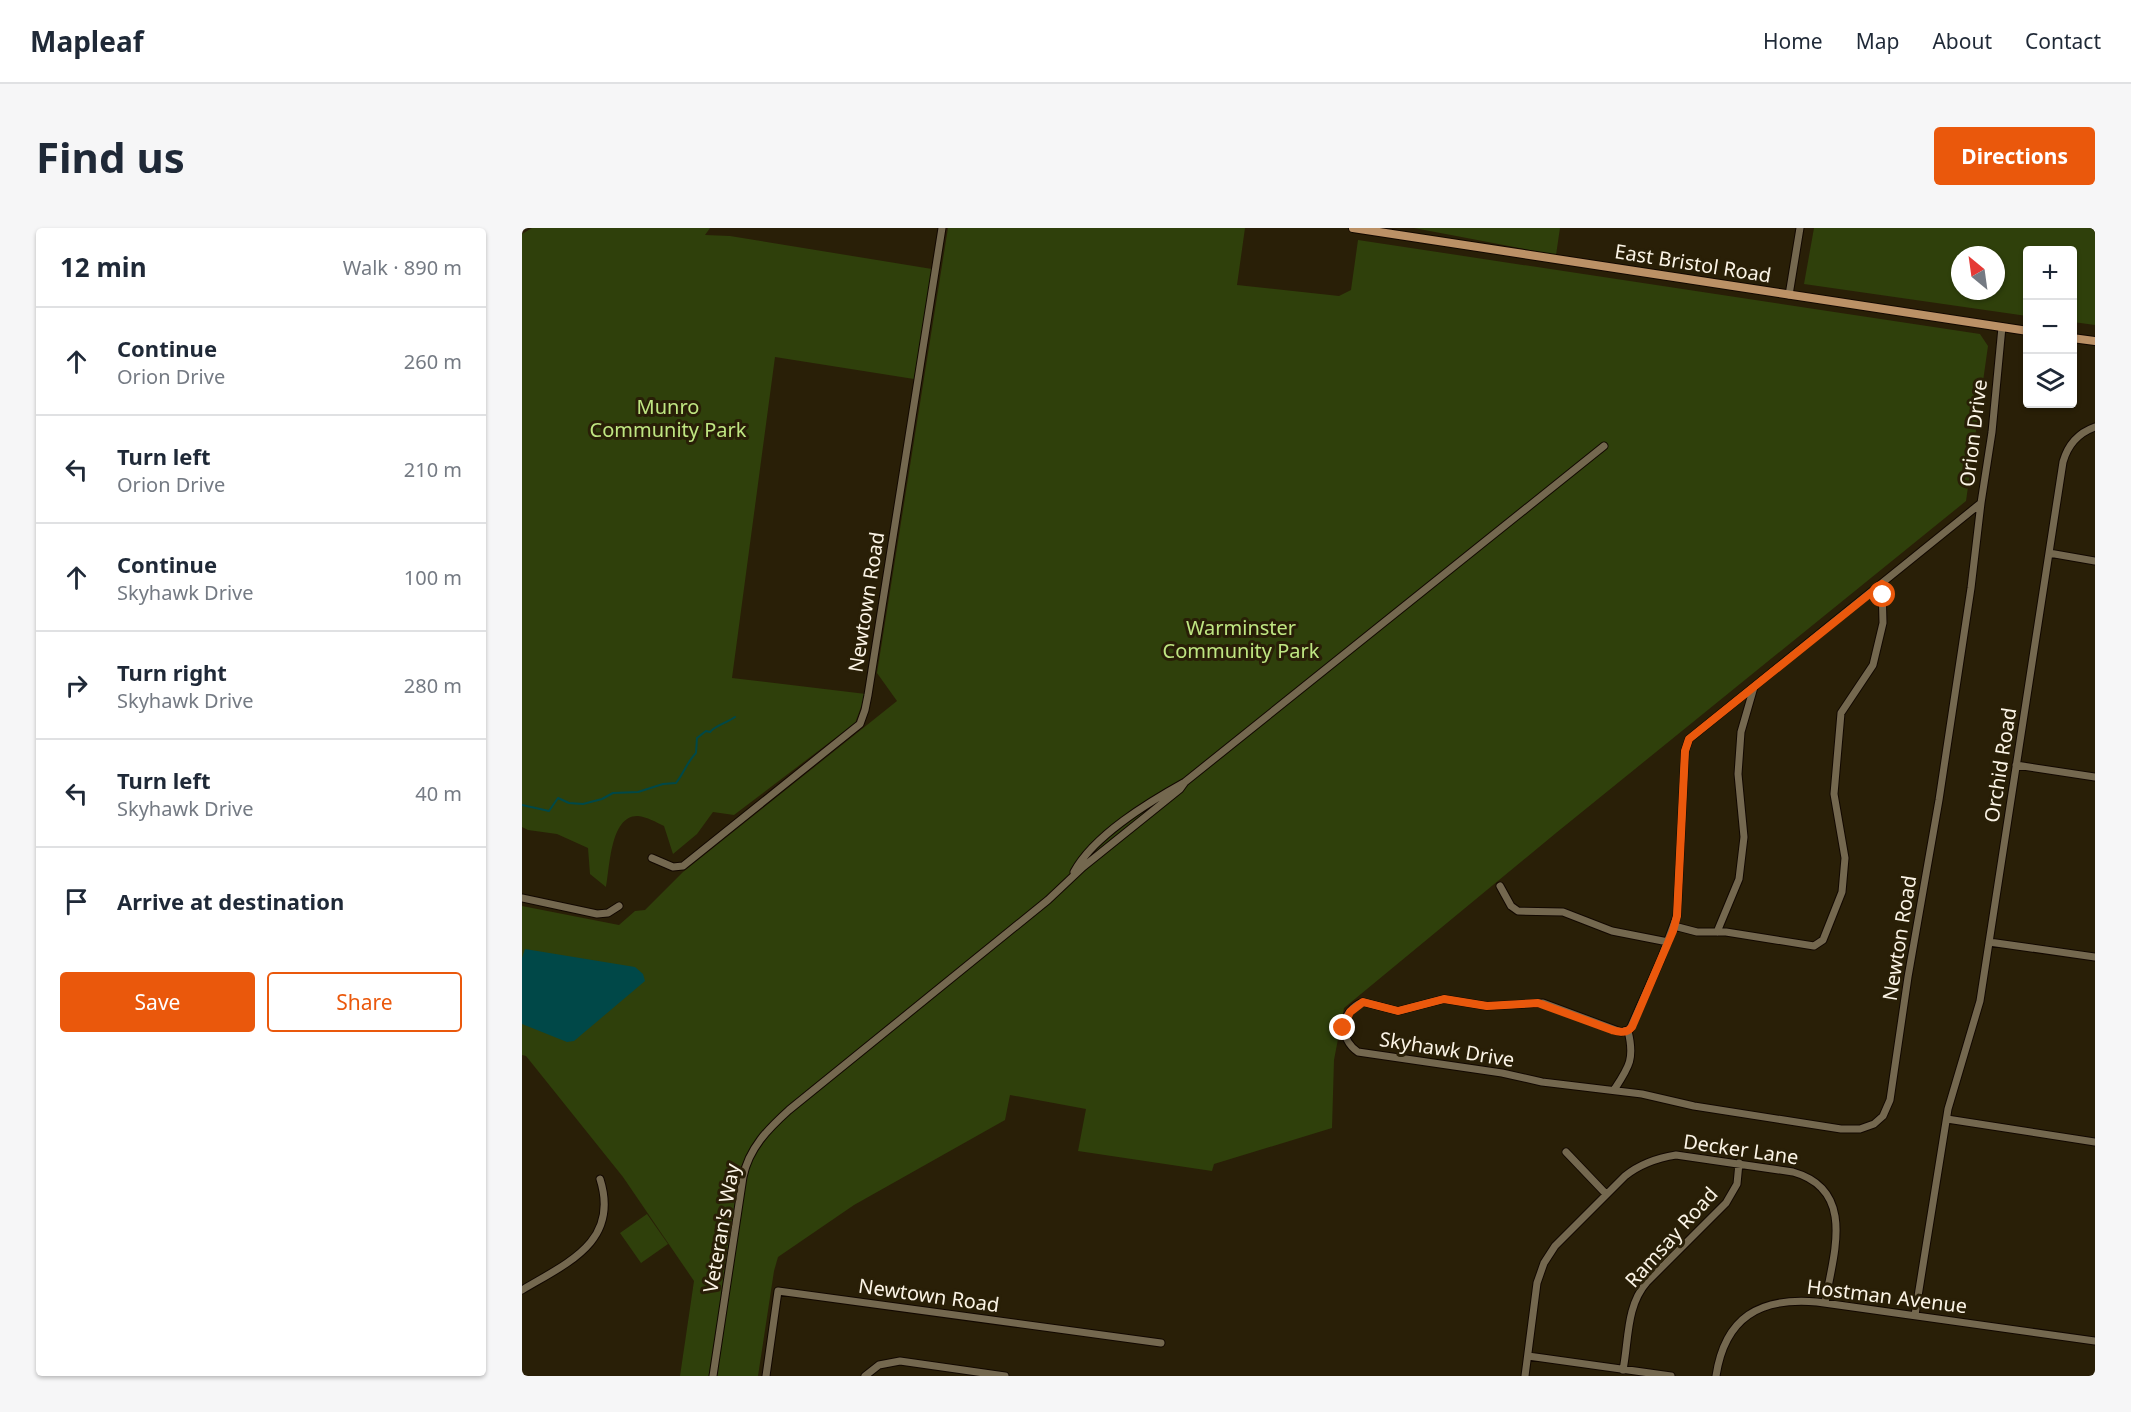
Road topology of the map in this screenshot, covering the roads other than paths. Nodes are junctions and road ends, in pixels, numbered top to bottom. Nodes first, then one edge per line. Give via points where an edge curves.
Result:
1 (942, 228) edge
2 (1353, 228) edge
3 (1800, 228) edge
4 (1789, 295) junction
5 (2002, 327) junction
6 (2023, 330) edge
7 (2077, 339) edge
8 (2095, 341) edge
9 (2095, 427) edge
10 (1604, 446) dead end
11 (1981, 503) junction
12 (2049, 553) junction
13 (2095, 561) edge
14 (1882, 584) junction
15 (1754, 687) junction
16 (2016, 765) junction
17 (2095, 777) edge
18 (652, 858) dead end
19 (1500, 886) dead end
20 (522, 898) edge
21 (619, 906) dead end
22 (1674, 926) junction
23 (1717, 932) junction
24 (1668, 942) junction
25 (1989, 942) junction
26 (2095, 957) edge
27 (1627, 1031) junction
28 (1614, 1090) junction
29 (1626, 1092) joint
30 (1947, 1119) junction
31 (2095, 1142) edge
32 (1566, 1152) dead end
33 (1739, 1163) junction
34 (600, 1179) dead end
35 (1606, 1194) junction
36 (522, 1290) edge
37 (1825, 1304) junction
38 (1915, 1316) junction
39 (2095, 1341) edge
40 (1161, 1343) dead end
41 (1528, 1356) junction
42 (1623, 1370) junction
43 (713, 1376) edge
44 (766, 1376) edge
45 (865, 1376) edge
46 (1005, 1376) edge
47 (1525, 1376) edge
48 (1671, 1376) edge
49 (1716, 1376) edge

1 - 18 street, Newtown Road via 864,716 854,730 683,866 673,867
2 - 4 main road, East Bristol Road
3 - 4 street
4 - 5 main road, East Bristol Road
5 - 6 main road, East Bristol Road
5 - 11 street, Orion Drive
7 - 8 main road
9 - 12 street, Orchid Road via 2081,433 2066,452
10 - 43 street, Veteran's Way via 1185,782 1152,800 1094,846 1072,877 1048,900 764,1134 746,1167
11 - 14 street, Orion Drive
11 - 29 street, Newton Road via 1894,1082 1883,1116 1868,1127 1840,1129
12 - 13 street
12 - 16 street, Orchid Road
14 - 15 street, Orion Drive
14 - 23 street via 1883,623 1873,665 1841,713 1834,794 1845,858 1842,892 1823,940 1817,945 1796,944
15 - 22 street, Orion Drive via 1693,735 1686,746
15 - 23 street via 1741,732 1738,774 1744,837 1739,879
16 - 17 street
16 - 25 street, Orchid Road
19 - 24 street via 1511,906 1518,910 1563,912 1612,932
20 - 21 street via 597,914
22 - 23 street
22 - 24 street, Orion Drive
24 - 27 street
25 - 26 street
25 - 30 street, Orchid Road via 1980,1001
27 - 28 street via 1632,1058
27 - 28 street, Skyhawk Drive via 1612,1030 1543,1003 1487,1006 1444,999 1403,1011 1363,1002 1350,1012 1344,1024 1347,1042 1358,1052
28 - 29 street, Skyhawk Drive
30 - 31 street
30 - 38 street, Orchid Road
32 - 35 street
33 - 35 street, Decker Lane via 1676,1155 1663,1157 1632,1170
33 - 37 street, Decker Lane via 1804,1175 1829,1195 1837,1225
33 - 42 street, Ramsay Road via 1737,1184 1726,1203 1637,1296
34 - 36 street via 605,1204 594,1238 576,1258
35 - 41 street, Decker Lane via 1555,1246 1544,1263 1537,1283
37 - 38 street, Hostman Avenue
37 - 49 street, Hostman Avenue via 1781,1301 1752,1313 1725,1343
38 - 39 street, Hostman Avenue
40 - 44 street, Newtown Road via 778,1291
41 - 42 street
41 - 47 street, Decker Lane
42 - 48 street
45 - 46 street via 879,1365 900,1360

